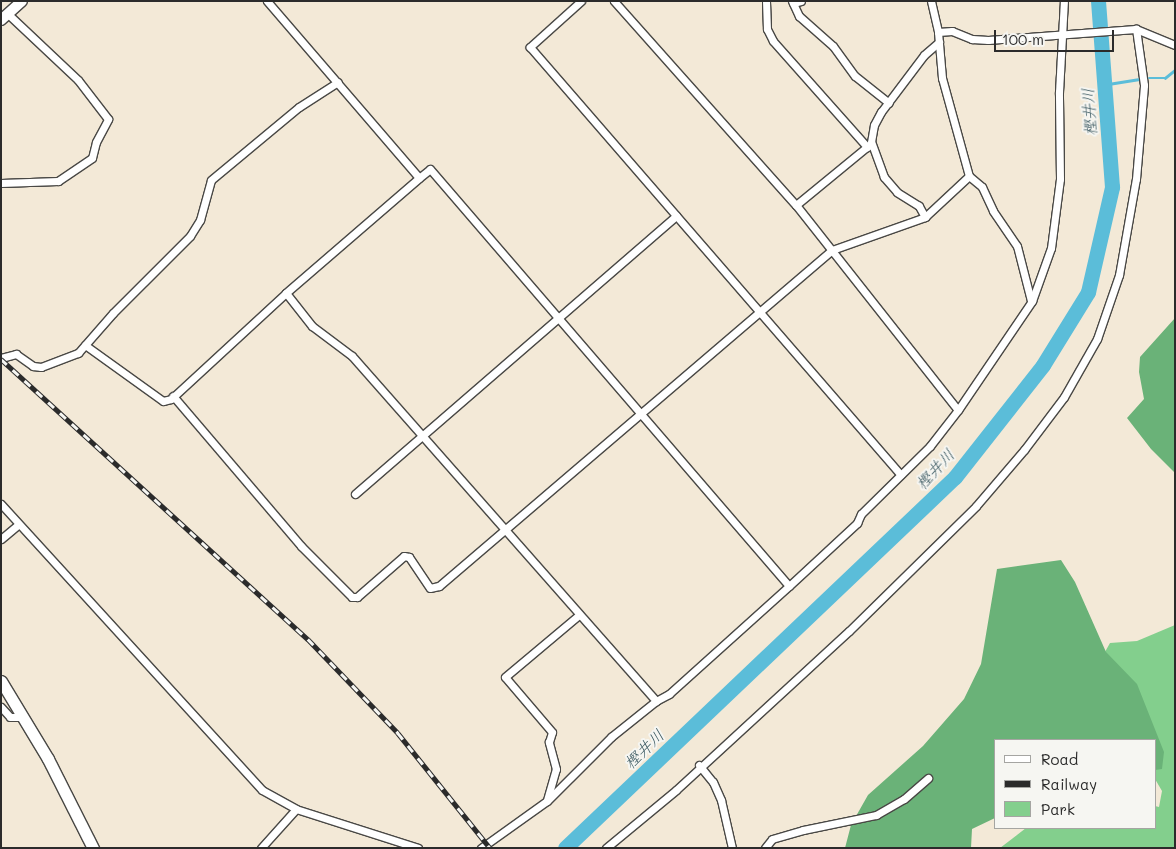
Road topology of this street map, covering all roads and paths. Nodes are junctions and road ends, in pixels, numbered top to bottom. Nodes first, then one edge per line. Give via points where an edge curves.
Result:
1 (22, 1) edge
2 (267, 1) edge
3 (581, 1) edge
4 (614, 1) edge
5 (766, 1) edge
6 (931, 1) edge
7 (1064, 1) edge
8 (795, 2) edge
9 (5, 17) edge
10 (1136, 29) junction
11 (938, 32) junction
12 (1061, 32) junction
13 (939, 42) junction
14 (1175, 45) edge
15 (338, 82) junction
16 (889, 102) junction
17 (869, 145) junction
18 (969, 176) junction
19 (419, 178) junction
20 (1, 183) edge
21 (796, 205) junction
22 (676, 216) junction
23 (925, 216) junction
24 (832, 250) junction
25 (286, 293) junction
26 (1032, 301) junction
27 (759, 312) junction
28 (558, 318) junction
29 (85, 345) junction
30 (1, 358) edge
31 (173, 396) junction
32 (958, 410) junction
33 (642, 414) junction
34 (421, 436) junction
35 (901, 475) junction
36 (356, 494) dead end
37 (1, 504) edge
38 (19, 524) junction
39 (504, 531) junction
40 (1, 539) edge
41 (789, 586) junction
42 (579, 615) junction
43 (1, 681) edge
44 (656, 701) junction
45 (1, 707) edge
46 (24, 718) junction
47 (699, 765) junction
48 (928, 778) dead end
49 (547, 801) junction
50 (296, 809) junction
51 (93, 848) edge
52 (261, 848) edge
53 (418, 848) edge
54 (481, 848) edge
55 (606, 848) edge
56 (732, 848) edge
57 (765, 848) edge

1 - 9 main road
2 - 15 street
3 - 22 street via 530,47
4 - 21 street
5 - 17 street via 767,29 773,41
6 - 11 street
7 - 12 street
8 - 16 street via 799,16 833,46 855,76
9 - 20 street via 78,80 108,119 92,158 58,181
10 - 12 street
10 - 14 street
10 - 47 street via 1144,85 1136,179 1119,275 1096,339 1064,397 976,506 849,631
11 - 12 street via 952,31 972,39 988,40
11 - 13 street
12 - 26 street via 1056,220 1051,248
13 - 16 street via 924,55
13 - 18 street via 942,78
15 - 19 street
15 - 29 street via 299,107 211,180 200,220 190,236
16 - 17 street via 874,125
17 - 21 street
17 - 23 street via 884,177 897,192 919,206
18 - 23 street
18 - 26 street via 982,187 993,211 1017,246
19 - 25 street
19 - 28 street via 430,169
21 - 24 street
22 - 27 street
22 - 28 street
23 - 24 street
24 - 27 street
24 - 32 street
25 - 31 street
25 - 34 street via 312,326 352,356
26 - 32 street
27 - 33 street
27 - 35 street
28 - 33 street
28 - 34 street
29 - 30 street via 78,353 62,361 41,367 33,366 16,354
29 - 31 street via 163,401
31 - 39 street via 302,546 352,597 357,597 404,556 409,557 430,588 440,586
32 - 35 street via 930,446
33 - 39 street
33 - 41 street
34 - 36 street
34 - 39 street
35 - 41 street via 861,514 857,523
37 - 38 street
38 - 40 street
38 - 50 street via 262,790
39 - 42 street
41 - 44 street via 669,694
42 - 44 street
42 - 49 street via 505,677 552,732 548,742 556,769
43 - 46 main road
44 - 49 street via 611,737
45 - 46 street via 10,717
46 - 51 main road
47 - 55 street via 676,790
47 - 56 street via 722,800
48 - 57 street via 904,799 876,815 772,839
49 - 54 street
50 - 52 street
50 - 53 street

